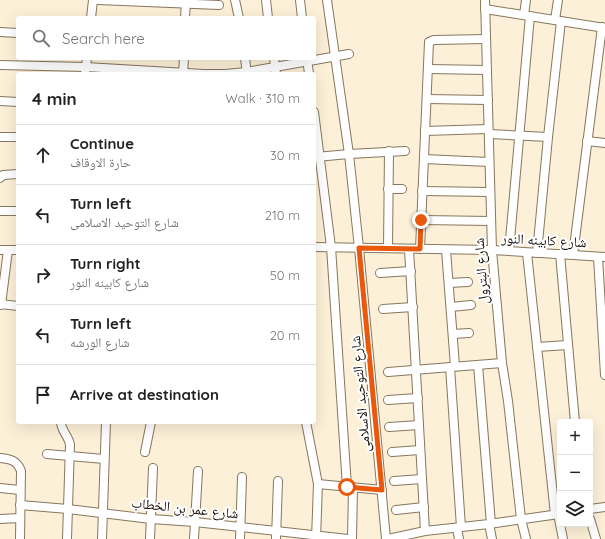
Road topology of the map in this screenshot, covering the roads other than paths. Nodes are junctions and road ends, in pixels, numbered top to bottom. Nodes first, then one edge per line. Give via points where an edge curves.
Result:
1 (93, 0) edge
2 (98, 0) edge
3 (235, 0) edge
4 (266, 0) edge
5 (300, 0) edge
6 (327, 0) edge
7 (485, 0) edge
8 (526, 0) edge
9 (558, 0) edge
10 (186, 2) edge
11 (219, 5) dead end
12 (485, 9) junction
13 (527, 15) junction
14 (91, 16) edge
15 (186, 16) edge
16 (239, 16) edge
17 (268, 16) edge
18 (302, 16) edge
19 (558, 20) junction
20 (603, 27) edge
21 (0, 32) edge
22 (16, 33) edge
23 (486, 39) junction
24 (349, 54) dead end
25 (335, 56) junction
26 (316, 59) edge
27 (87, 60) edge
28 (184, 60) edge
29 (245, 60) edge
30 (274, 60) edge
31 (308, 60) edge
32 (0, 65) edge
33 (428, 69) junction
34 (275, 70) edge
35 (487, 70) junction
36 (85, 71) edge
37 (134, 72) edge
38 (183, 72) edge
39 (247, 72) edge
40 (256, 72) edge
41 (309, 72) edge
42 (427, 99) junction
43 (488, 100) junction
44 (0, 102) edge
45 (16, 102) edge
46 (425, 131) junction
47 (488, 132) junction
48 (519, 135) junction
49 (548, 136) junction
50 (0, 137) edge
51 (16, 137) edge
52 (587, 141) junction
53 (316, 142) edge
54 (605, 143) edge
55 (389, 151) junction
56 (405, 151) dead end
57 (349, 154) junction
58 (317, 157) edge
59 (424, 159) junction
60 (489, 162) junction
61 (16, 174) edge
62 (0, 178) edge
63 (388, 189) junction
64 (402, 189) dead end
65 (422, 191) junction
66 (490, 192) junction
67 (0, 211) edge
68 (16, 211) edge
69 (421, 220) junction
70 (491, 220) junction
71 (316, 247) edge
72 (331, 247) junction
73 (359, 248) junction
74 (388, 248) junction
75 (409, 249) junction
76 (420, 249) junction
77 (4, 250) edge
78 (16, 250) edge
79 (446, 250) junction
80 (492, 250) junction
81 (509, 252) junction
82 (527, 253) junction
83 (537, 253) junction
84 (560, 254) junction
85 (573, 255) junction
86 (601, 257) edge
87 (411, 271) junction
88 (380, 273) dead end
89 (468, 282) dead end
90 (449, 284) junction
91 (1, 304) edge
92 (472, 304) dead end
93 (16, 306) edge
94 (451, 306) junction
95 (412, 307) junction
96 (384, 308) dead end
97 (469, 333) dead end
98 (453, 334) junction
99 (568, 345) junction
100 (537, 347) junction
101 (502, 363) junction
102 (478, 365) junction
103 (452, 367) junction
104 (416, 370) junction
105 (388, 372) dead end
106 (605, 375) edge
107 (418, 398) junction
108 (388, 400) dead end
109 (575, 419) edge
110 (61, 424) edge
111 (106, 424) edge
112 (151, 424) edge
113 (306, 424) edge
114 (419, 425) junction
115 (389, 427) dead end
116 (420, 450) junction
117 (145, 452) dead end
118 (392, 452) dead end
119 (47, 454) dead end
120 (70, 456) junction
121 (0, 458) edge
122 (104, 459) junction
123 (153, 468) dead end
124 (198, 471) dead end
125 (242, 477) dead end
126 (422, 479) junction
127 (278, 481) dead end
128 (394, 481) dead end
129 (318, 484) junction
130 (350, 487) junction
131 (0, 488) edge
132 (20, 490) junction
133 (382, 490) junction
134 (20, 506) junction
135 (557, 506) edge
136 (424, 507) junction
137 (605, 507) edge
138 (68, 509) junction
139 (593, 509) edge
140 (396, 510) dead end
141 (102, 513) junction
142 (557, 514) edge
143 (20, 518) junction
144 (0, 519) edge
145 (151, 519) junction
146 (521, 519) junction
147 (195, 522) junction
148 (490, 524) junction
149 (240, 527) junction
150 (561, 527) edge
151 (592, 527) edge
152 (459, 528) junction
153 (426, 534) edge
154 (276, 535) edge
155 (316, 537) edge
156 (20, 539) edge
157 (67, 539) edge
158 (102, 539) edge
159 (150, 539) edge
160 (194, 539) edge
161 (240, 539) edge
162 (348, 539) edge
163 (352, 539) edge
164 (390, 539) edge
165 (459, 539) edge
166 (492, 539) edge
167 (526, 539) edge
168 (563, 539) edge
169 (596, 539) edge

1 - 14 street
2 - 10 street
3 - 16 street
4 - 17 street
5 - 18 street
6 - 25 street, شارع التوحيد الاسلامى
7 - 12 street, شارع البترول
8 - 13 street
9 - 19 street
10 - 11 street
10 - 15 street
12 - 13 street
12 - 23 street, شارع البترول
13 - 19 street
13 - 48 street
19 - 20 street
19 - 49 street
20 - 52 street
21 - 22 street
23 - 33 street via 429,42
23 - 35 street, شارع البترول
24 - 25 street
25 - 26 street
25 - 57 street, شارع التوحيد الاسلامى
27 - 36 street
28 - 38 street
29 - 39 street
30 - 34 street
31 - 34 street
31 - 41 street
32 - 36 street
33 - 35 street
33 - 42 street
34 - 40 street
35 - 43 street, شارع البترول
36 - 37 street
42 - 43 street
42 - 46 street
43 - 47 street, شارع البترول
44 - 45 street
46 - 47 street
46 - 59 street
47 - 48 street
47 - 60 street, شارع البترول
48 - 49 street
48 - 81 street
49 - 83 street
50 - 51 street
52 - 54 street
52 - 85 street
53 - 58 street
55 - 56 street
55 - 57 street
55 - 63 street
57 - 58 street
57 - 73 street, شارع التوحيد الاسلامى
58 - 72 street
59 - 60 street
59 - 65 street
60 - 66 street, شارع البترول
61 - 62 street via 3,175
63 - 64 street
63 - 74 street
65 - 66 street
65 - 69 street
66 - 70 street, شارع البترول
67 - 68 street
69 - 70 street
69 - 76 street
70 - 80 street, شارع البترول
71 - 72 street, شارع كابينه النور
72 - 73 street, شارع كابينه النور
72 - 130 street
73 - 74 street, شارع كابينه النور
73 - 133 street, شارع التوحيد الاسلامى
74 - 75 street, شارع كابينه النور
75 - 76 street, شارع كابينه النور
75 - 87 street
76 - 79 street, شارع كابينه النور
77 - 78 street
77 - 91 street
79 - 80 street, شارع كابينه النور
79 - 90 street
80 - 81 street, شارع كابينه النور
80 - 101 street, شارع البترول
81 - 82 street, شارع كابينه النور
82 - 83 street, شارع كابينه النور
82 - 100 street
83 - 84 street, شارع كابينه النور
84 - 85 street, شارع كابينه النور
84 - 99 street
85 - 86 street, شارع كابينه النور
86 - 106 street
87 - 88 street
87 - 95 street
89 - 90 street
90 - 94 street
91 - 93 street
92 - 94 street
94 - 98 street
95 - 96 street
95 - 104 street
97 - 98 street
98 - 103 street
99 - 100 street
99 - 109 street
100 - 135 street
101 - 102 street
101 - 146 street, شارع البترول
102 - 103 street
102 - 148 street
103 - 104 street
103 - 152 street
104 - 105 street
104 - 107 street
107 - 108 street
107 - 114 street
110 - 120 street via 70,441
111 - 122 street
112 - 117 street
113 - 129 street
114 - 115 street
114 - 116 street
116 - 118 street
116 - 126 street
119 - 120 street
120 - 122 street
120 - 138 street
121 - 132 street via 16,462 21,471
122 - 141 street
123 - 145 street
124 - 147 street
125 - 149 street
126 - 128 street
126 - 136 street
127 - 154 street
129 - 130 street
129 - 155 street
130 - 133 street
130 - 163 street
131 - 132 street
132 - 134 street
133 - 164 street, شارع التوحيد الاسلامى
134 - 138 street, شارع عمر بن الخطاب
134 - 143 street
136 - 140 street
136 - 153 street
137 - 139 street
138 - 141 street, شارع عمر بن الخطاب
138 - 157 street
141 - 145 street, شارع عمر بن الخطاب
141 - 158 street
142 - 146 street
143 - 144 street
143 - 156 street
145 - 147 street, شارع عمر بن الخطاب
145 - 159 street
146 - 148 street
146 - 167 street, شارع البترول
147 - 149 street, شارع عمر بن الخطاب
147 - 160 street
148 - 152 street
148 - 166 street
149 - 154 street, شارع عمر بن الخطاب
149 - 161 street
150 - 168 street
151 - 169 street
152 - 153 street
152 - 165 street
153 - 164 street
154 - 155 street, شارع عمر بن الخطاب
155 - 162 street, شارع عمر بن الخطاب

